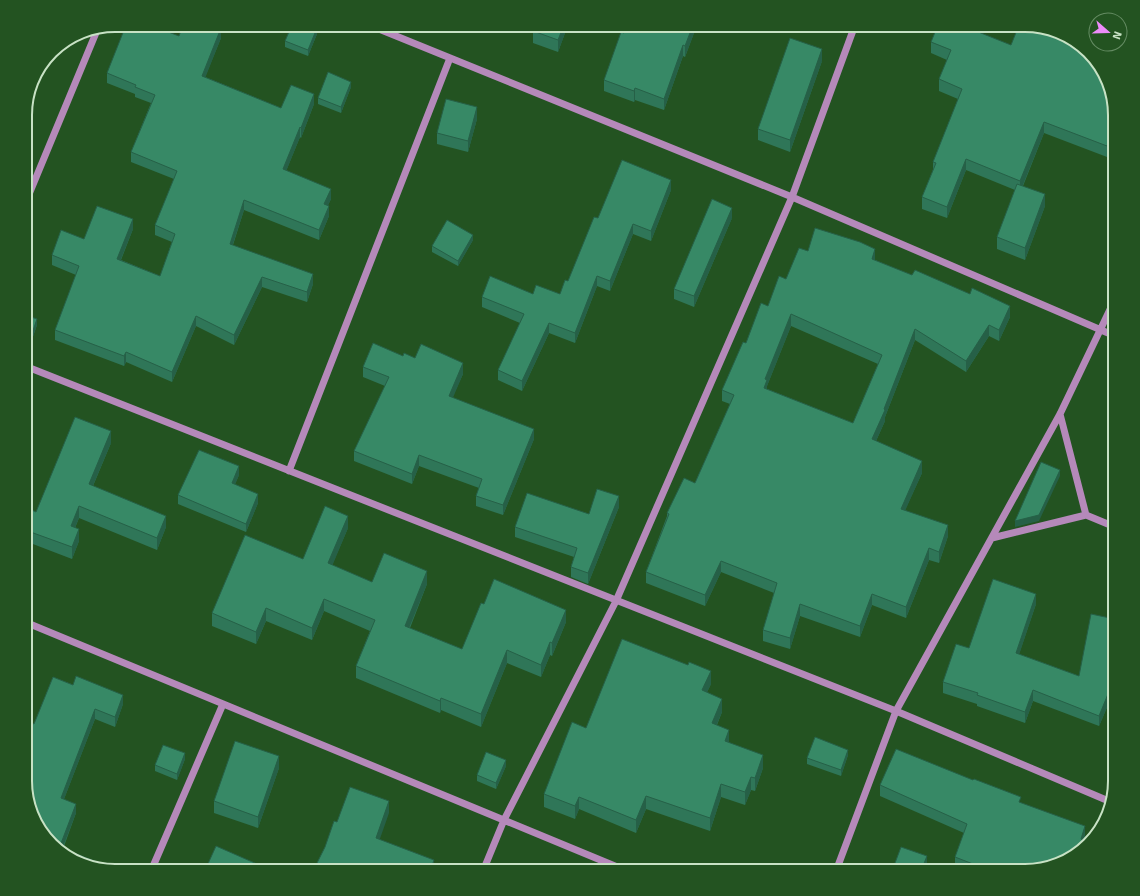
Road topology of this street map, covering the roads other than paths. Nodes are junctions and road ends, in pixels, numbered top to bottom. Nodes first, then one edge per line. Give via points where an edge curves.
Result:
1 (386, 32) edge
2 (852, 32) edge
3 (95, 35) edge
4 (450, 58) junction
5 (32, 187) edge
6 (792, 197) junction
7 (1108, 313) edge
8 (1100, 330) junction
9 (1108, 333) edge
10 (32, 369) edge
11 (1060, 414) junction
12 (289, 471) junction
13 (1086, 515) junction
14 (1108, 524) edge
15 (992, 538) junction
16 (616, 601) junction
17 (32, 625) edge
18 (223, 704) junction
19 (896, 711) junction
20 (1105, 800) edge
21 (504, 820) junction
22 (154, 864) edge
23 (487, 864) edge
24 (610, 864) edge
25 (839, 864) edge

1 - 4 street
2 - 6 street
3 - 5 street
4 - 6 street
4 - 12 street
6 - 8 street
6 - 16 street
7 - 8 street
8 - 9 street
8 - 11 street
10 - 12 street
11 - 13 street
11 - 15 street
12 - 16 street
13 - 14 street
13 - 15 street
15 - 19 street
16 - 19 street
16 - 21 street
17 - 18 street
18 - 21 street
18 - 22 street
19 - 20 street
19 - 25 street
21 - 23 street
21 - 24 street

